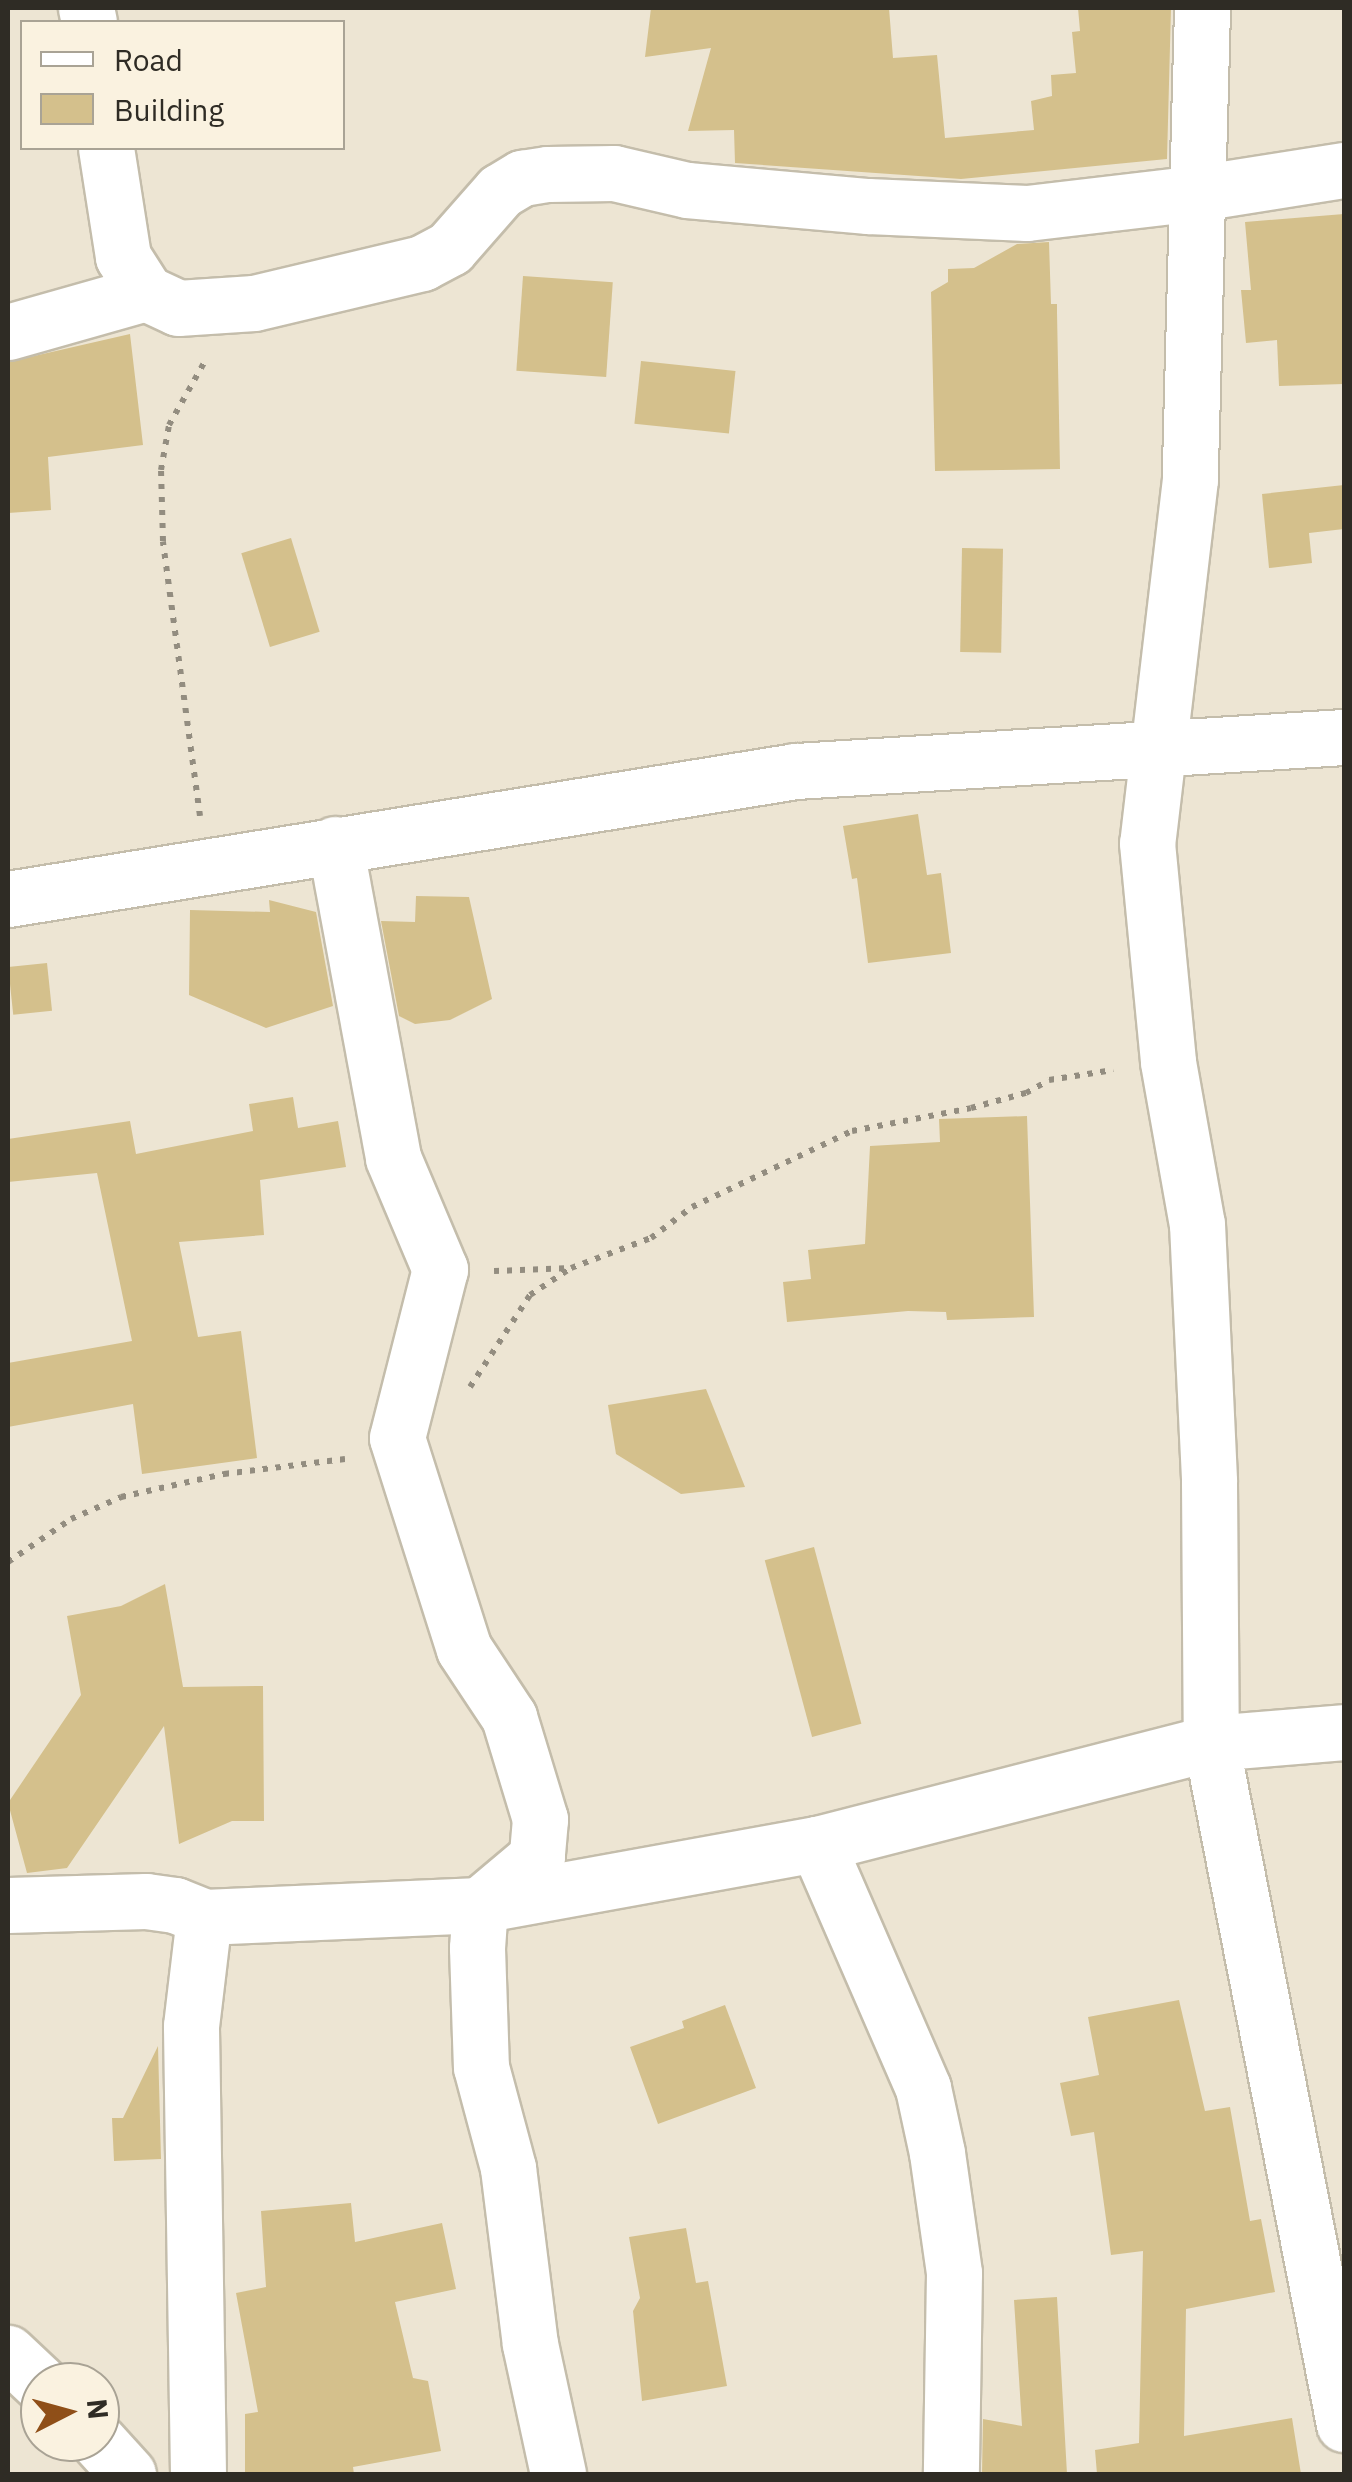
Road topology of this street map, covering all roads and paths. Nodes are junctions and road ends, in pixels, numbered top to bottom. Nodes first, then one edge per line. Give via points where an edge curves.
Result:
1 (1202, 8) edge
2 (106, 150) edge
3 (1344, 170) edge
4 (1198, 193) junction
5 (146, 293) junction
6 (254, 302) junction
7 (8, 332) edge
8 (1344, 738) edge
9 (1157, 748) junction
10 (335, 844) junction
11 (206, 865) junction
12 (8, 899) edge
13 (1168, 1062) junction
14 (466, 1392) dead end
15 (397, 1438) junction
16 (8, 1562) edge
17 (1344, 1732) edge
18 (1212, 1743) junction
19 (817, 1844) junction
20 (480, 1904) junction
21 (8, 1905) edge
22 (204, 1917) junction
23 (1344, 2424) edge
24 (198, 2474) edge
25 (558, 2474) edge
26 (951, 2474) edge

1 - 4 street
2 - 5 street via 123,258
3 - 4 street
4 - 6 street via 1027,213 850,205 687,190 614,173 548,174 522,178 500,192 450,248 422,263
4 - 9 street via 1190,479
5 - 6 street via 178,308
5 - 7 street
6 - 11 path via 184,392 169,425 161,470 164,542
8 - 9 street
9 - 10 street via 796,772
9 - 13 street via 1146,842
10 - 11 street
10 - 15 street via 394,1158 440,1268
11 - 12 street
13 - 14 path via 1049,1080 971,1108 852,1131 530,1294
13 - 18 street via 1198,1224
15 - 16 path via 353,1458 224,1474 121,1497 71,1519
15 - 20 street via 464,1649 509,1716 540,1819 537,1857
17 - 18 street
18 - 19 street
18 - 23 street
19 - 20 street
19 - 26 street via 923,2088 937,2153 954,2273
20 - 22 street
20 - 25 street via 481,2067 508,2168 530,2344
21 - 22 street via 146,1901
22 - 24 street via 191,2026

